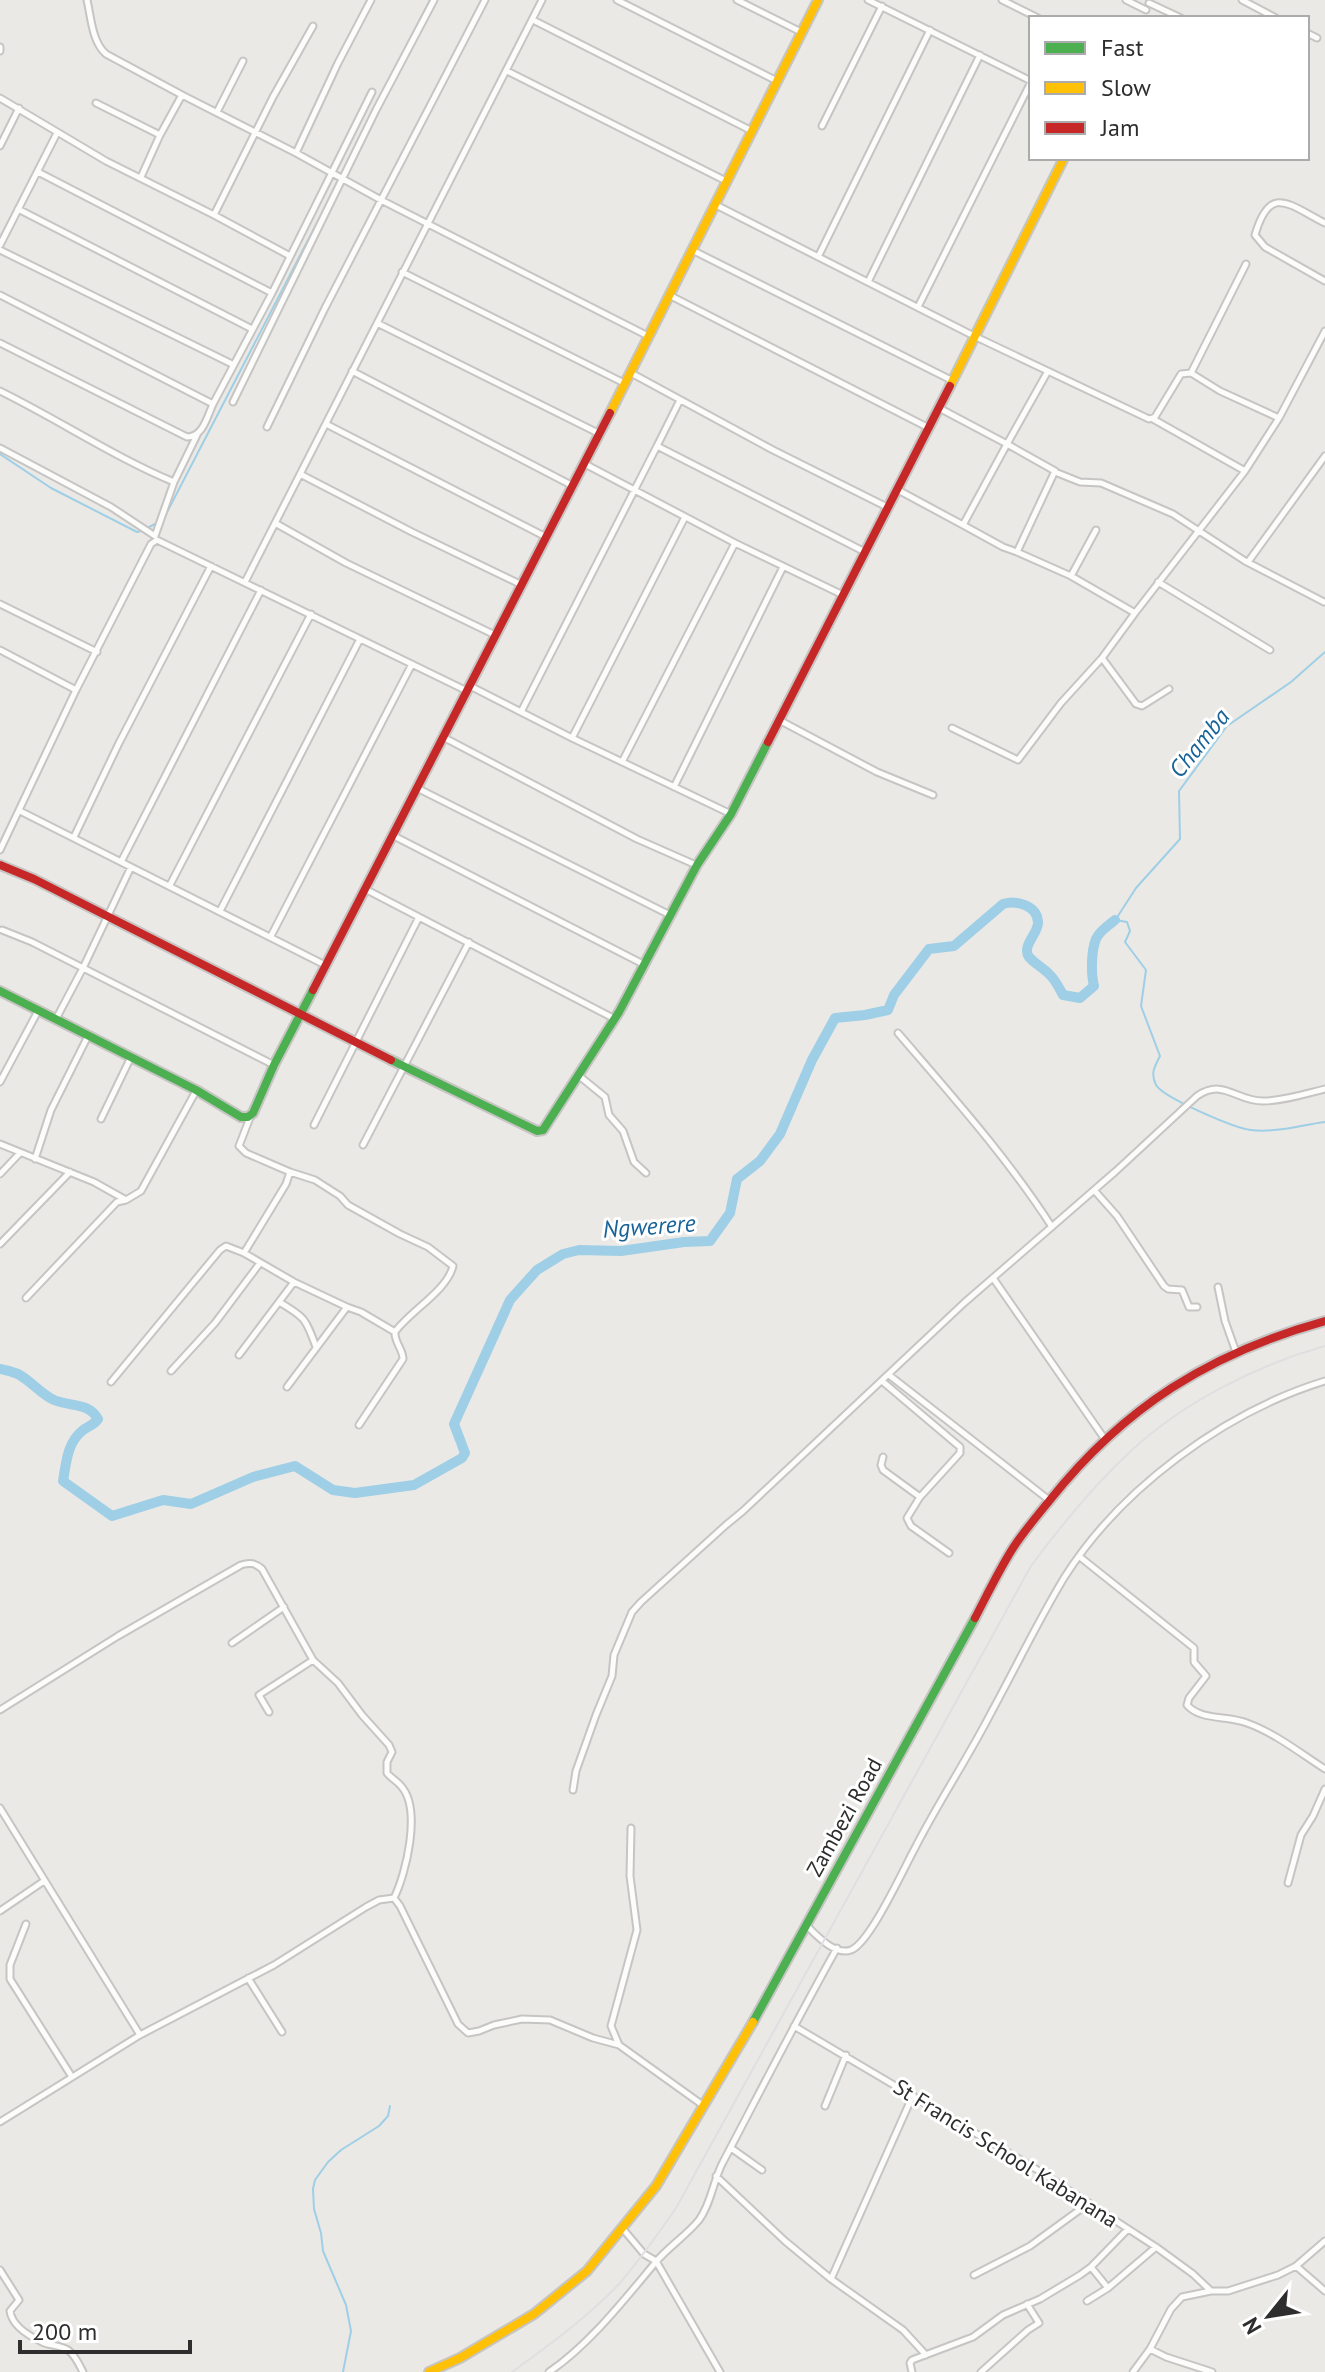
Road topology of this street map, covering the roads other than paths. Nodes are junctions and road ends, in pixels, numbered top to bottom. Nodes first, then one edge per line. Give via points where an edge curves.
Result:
1 (87, 0) edge
2 (371, 0) edge
3 (434, 0) edge
4 (485, 0) edge
5 (542, 0) edge
6 (617, 0) edge
7 (737, 0) edge
8 (818, 0) edge
9 (868, 0) edge
10 (1002, 0) edge
11 (1126, 0) edge
12 (1242, 0) edge
13 (1150, 1) edge
14 (882, 6) junction
15 (1146, 10) junction
16 (1034, 16) edge
17 (1143, 16) edge
18 (1177, 16) edge
19 (1272, 16) edge
20 (533, 20) junction
21 (313, 26) dead end
22 (930, 30) junction
23 (802, 33) junction
24 (1309, 34) edge
25 (1317, 38) dead end
26 (980, 55) junction
27 (243, 61) dead end
28 (507, 71) junction
29 (777, 81) junction
30 (1029, 81) edge
31 (1029, 86) edge
32 (372, 92) dead end
33 (182, 95) junction
34 (0, 98) edge
35 (96, 103) dead end
36 (19, 108) junction
37 (217, 112) junction
38 (822, 126) dead end
39 (752, 131) junction
40 (57, 133) junction
41 (257, 133) junction
42 (160, 135) junction
43 (0, 146) edge
44 (296, 153) junction
45 (1063, 160) edge
46 (38, 172) junction
47 (332, 173) junction
48 (141, 177) junction
49 (342, 178) junction
50 (727, 182) junction
51 (381, 200) junction
52 (715, 205) junction
53 (18, 209) junction
54 (214, 215) junction
55 (1325, 223) edge
56 (429, 224) junction
57 (0, 248) edge
58 (692, 250) junction
59 (290, 256) junction
60 (818, 257) junction
61 (1246, 264) dead end
62 (402, 272) junction
63 (1325, 281) edge
64 (868, 282) junction
65 (272, 293) junction
66 (0, 295) edge
67 (669, 295) junction
68 (918, 307) junction
69 (377, 323) junction
70 (252, 329) junction
71 (1325, 331) edge
72 (648, 336) junction
73 (974, 336) junction
74 (0, 343) edge
75 (1322, 343) edge
76 (232, 364) junction
77 (352, 371) junction
78 (1048, 371) junction
79 (631, 373) junction
80 (1191, 373) junction
81 (953, 381) junction
82 (625, 384) junction
83 (0, 391) edge
84 (680, 400) junction
85 (233, 402) dead end
86 (213, 404) junction
87 (939, 408) junction
88 (1279, 418) junction
89 (1153, 419) junction
90 (326, 424) junction
91 (267, 427) dead end
92 (928, 427) junction
93 (598, 433) junction
94 (197, 435) junction
95 (1007, 444) junction
96 (657, 446) junction
97 (0, 448) edge
98 (1325, 456) edge
99 (584, 463) junction
100 (1245, 471) junction
101 (1055, 472) junction
102 (300, 473) junction
103 (174, 482) junction
104 (573, 486) junction
105 (898, 490) junction
106 (636, 492) junction
107 (888, 508) junction
108 (685, 517) junction
109 (275, 523) junction
110 (963, 525) junction
111 (1096, 530) dead end
112 (1199, 530) junction
113 (154, 538) junction
114 (547, 538) junction
115 (735, 543) junction
116 (1017, 552) junction
117 (865, 553) junction
118 (1248, 562) junction
119 (211, 566) junction
120 (783, 567) junction
121 (1071, 576) junction
122 (245, 582) junction
123 (1158, 582) junction
124 (521, 584) junction
125 (261, 590) junction
126 (843, 596) junction
127 (1324, 602) edge
128 (0, 604) edge
129 (1135, 613) junction
130 (311, 614) junction
131 (496, 635) junction
132 (360, 639) junction
133 (0, 650) edge
134 (1270, 650) dead end
135 (97, 652) junction
136 (1102, 658) junction
137 (412, 664) junction
138 (469, 688) junction
139 (1169, 689) dead end
140 (76, 690) junction
141 (521, 712) junction
142 (779, 720) junction
143 (952, 728) dead end
144 (443, 737) junction
145 (572, 738) junction
146 (622, 762) junction
147 (674, 787) junction
148 (417, 788) junction
149 (933, 795) dead end
150 (20, 811) junction
151 (731, 814) junction
152 (392, 835) junction
153 (74, 837) junction
154 (0, 850) edge
155 (121, 862) junction
156 (0, 865) edge
157 (697, 865) junction
158 (131, 867) junction
159 (170, 885) junction
160 (365, 889) junction
161 (220, 911) junction
162 (671, 915) junction
163 (106, 917) junction
164 (419, 917) junction
165 (2, 930) edge
166 (271, 937) junction
167 (469, 942) junction
168 (643, 964) junction
169 (325, 965) junction
170 (83, 968) junction
171 (0, 991) edge
172 (38, 1011) junction
173 (301, 1014) junction
174 (613, 1018) junction
175 (56, 1019) junction
176 (898, 1033) dead end
177 (88, 1036) junction
178 (357, 1042) junction
179 (131, 1057) junction
180 (274, 1065) junction
181 (404, 1067) junction
182 (577, 1074) junction
183 (0, 1082) edge
184 (1325, 1089) edge
185 (196, 1090) junction
186 (251, 1115) junction
187 (101, 1119) dead end
188 (314, 1125) dead end
189 (0, 1144) edge
190 (363, 1145) dead end
191 (20, 1153) junction
192 (35, 1159) junction
193 (70, 1172) junction
194 (290, 1172) junction
195 (646, 1173) dead end
196 (0, 1174) edge
197 (1094, 1190) junction
198 (126, 1200) junction
199 (1052, 1227) junction
200 (0, 1244) edge
201 (244, 1253) junction
202 (260, 1263) junction
203 (993, 1278) junction
204 (294, 1282) junction
205 (1218, 1287) dead end
206 (26, 1298) dead end
207 (279, 1302) junction
208 (347, 1307) junction
209 (1197, 1307) dead end
210 (1325, 1321) edge
211 (395, 1332) junction
212 (316, 1348) junction
213 (1237, 1353) junction
214 (239, 1355) dead end
215 (171, 1371) dead end
216 (889, 1375) junction
217 (882, 1381) junction
218 (1325, 1381) edge
219 (111, 1382) dead end
220 (287, 1387) dead end
221 (359, 1425) dead end
222 (1104, 1438) junction
223 (883, 1457) dead end
224 (920, 1497) junction
225 (1049, 1500) junction
226 (949, 1553) dead end
227 (1080, 1557) junction
228 (284, 1607) junction
229 (232, 1643) dead end
230 (313, 1660) junction
231 (0, 1710) edge
232 (269, 1712) dead end
233 (1325, 1769) edge
234 (1325, 1789) edge
235 (573, 1790) dead end
236 (0, 1808) edge
237 (631, 1828) dead end
238 (44, 1881) junction
239 (1288, 1883) dead end
240 (394, 1898) junction
241 (0, 1911) edge
242 (26, 1924) dead end
243 (806, 1925) junction
244 (837, 1948) junction
245 (248, 1978) junction
246 (794, 2026) junction
247 (282, 2032) dead end
248 (140, 2035) junction
249 (619, 2045) junction
250 (846, 2055) junction
251 (72, 2077) junction
252 (913, 2095) junction
253 (825, 2106) dead end
254 (706, 2107) junction
255 (0, 2122) edge
256 (731, 2148) junction
257 (762, 2170) dead end
258 (716, 2176) junction
259 (1089, 2203) junction
260 (623, 2229) junction
261 (1128, 2229) junction
262 (1325, 2241) edge
263 (1156, 2247) junction
264 (656, 2261) junction
265 (1296, 2266) junction
266 (1091, 2267) junction
267 (0, 2270) edge
268 (974, 2275) dead end
269 (831, 2279) junction
270 (1108, 2288) junction
271 (1211, 2291) junction
272 (1325, 2291) edge
273 (1087, 2301) dead end
274 (1027, 2304) junction
275 (1150, 2349) junction
276 (926, 2355) junction
277 (83, 2372) edge
278 (429, 2372) edge
279 (549, 2372) edge
280 (720, 2372) edge
281 (912, 2372) edge
282 (981, 2372) edge
283 (1133, 2372) edge
284 (1212, 2372) edge

1 - 33 street via 100,49
2 - 44 street
3 - 49 street
4 - 51 street
5 - 20 street
6 - 29 street
7 - 23 street
8 - 23 street
9 - 14 street
10 - 16 street
11 - 15 street
12 - 19 street
13 - 15 street
13 - 18 street
14 - 22 street
14 - 38 street
15 - 17 street
20 - 28 street
20 - 39 street
21 - 41 street
22 - 26 street
22 - 60 street
23 - 29 street
24 - 25 street
26 - 30 street
26 - 64 street
27 - 37 street
28 - 50 street
28 - 56 street
29 - 39 street
31 - 68 street
32 - 47 street
33 - 37 street
33 - 42 street
34 - 36 street
35 - 42 street
36 - 40 street
36 - 43 street
37 - 41 street
39 - 50 street
40 - 46 street
40 - 48 street
41 - 44 street
41 - 54 street
42 - 48 street
44 - 47 street
45 - 73 street
46 - 53 street
46 - 65 street
47 - 49 street
47 - 59 street
48 - 54 street
49 - 51 street
49 - 85 street
50 - 52 street
51 - 56 street
51 - 91 street
52 - 58 street
52 - 60 street
53 - 57 street
53 - 70 street
54 - 59 street
55 - 63 street via 1273,203 1255,235 1265,247
56 - 62 street
56 - 72 street
57 - 76 street
58 - 67 street
58 - 81 street
59 - 65 street
60 - 64 street
61 - 80 street
62 - 69 street
62 - 82 street
64 - 68 street
65 - 70 street
66 - 86 street
67 - 72 street
67 - 92 street
68 - 73 street
69 - 77 street
69 - 93 street
70 - 76 street
71 - 75 street
72 - 79 street
73 - 78 street
73 - 81 street
74 - 94 street via 187,437
75 - 88 street
76 - 86 street
77 - 90 street
77 - 104 street
78 - 89 street
78 - 95 street
79 - 82 street
79 - 84 street
80 - 88 street
80 - 89 street via 1181,374
81 - 87 street
82 - 93 street
83 - 103 street
84 - 96 street
84 - 107 street
86 - 94 street
87 - 92 street
87 - 95 street
88 - 100 street
89 - 100 street
90 - 102 street
90 - 114 street
92 - 105 street
93 - 99 street
94 - 103 street
95 - 101 street
95 - 110 street
96 - 106 street
96 - 117 street
97 - 113 street via 111,507
98 - 118 street
99 - 104 street
99 - 106 street
100 - 112 street
101 - 112 street via 1122,491
101 - 116 street
102 - 109 street
102 - 124 street
103 - 113 street
104 - 114 street
105 - 107 street
105 - 110 street
106 - 108 street
106 - 141 street
107 - 117 street
108 - 115 street
108 - 145 street
109 - 122 street
109 - 131 street
110 - 116 street
111 - 121 street
112 - 118 street
112 - 123 street
113 - 119 street
113 - 135 street
114 - 124 street
115 - 120 street
115 - 146 street
116 - 121 street
117 - 126 street
118 - 127 street
119 - 122 street
119 - 153 street
120 - 126 street
120 - 147 street
121 - 129 street
122 - 125 street
123 - 129 street
123 - 134 street
124 - 131 street
125 - 130 street
125 - 155 street
126 - 142 street
128 - 135 street
129 - 136 street
130 - 132 street
130 - 159 street
131 - 138 street
132 - 137 street
132 - 161 street
133 - 140 street
135 - 140 street
136 - 139 street via 1139,706
136 - 143 street via 1018,760
137 - 138 street
137 - 166 street
138 - 141 street
138 - 144 street
140 - 150 street
141 - 145 street
142 - 149 street
142 - 151 street
144 - 148 street
144 - 157 street
145 - 146 street
146 - 147 street
147 - 151 street
148 - 152 street
148 - 162 street
150 - 153 street
150 - 154 street
151 - 157 street
152 - 160 street
152 - 168 street
153 - 155 street
155 - 158 street
156 - 163 street
157 - 162 street
158 - 159 street
158 - 163 street
159 - 161 street
160 - 164 street
160 - 169 street
161 - 166 street
162 - 168 street
163 - 170 street
163 - 173 street
164 - 167 street
164 - 178 street
165 - 170 street
166 - 169 street
167 - 174 street
167 - 181 street
168 - 174 street
169 - 173 street
170 - 175 street
170 - 180 street
171 - 172 street
172 - 175 street
172 - 183 street
173 - 178 street
173 - 180 street
174 - 182 street
175 - 177 street
176 - 199 street via 999,1152
177 - 179 street
177 - 192 street via 51,1110
178 - 181 street
178 - 188 street
179 - 185 street
179 - 187 street
180 - 186 street
181 - 182 street via 540,1131
181 - 190 street
182 - 195 street via 605,1097 634,1162
184 - 197 street via 1275,1101 1206,1090
185 - 186 street via 241,1117
185 - 198 street via 141,1191
186 - 194 street via 239,1146
189 - 191 street
191 - 192 street
191 - 196 street
192 - 193 street
193 - 198 street
193 - 200 street
194 - 201 street
194 - 211 street via 315,1180 453,1266
197 - 199 street
197 - 209 street via 1164,1286 1182,1290 1189,1307
198 - 206 street via 117,1202
199 - 203 street
201 - 202 street
201 - 219 street via 226,1246 220,1250
202 - 204 street
202 - 215 street
203 - 216 street
203 - 222 street
204 - 207 street
204 - 208 street
205 - 213 street
207 - 212 street via 307,1322
207 - 214 street
208 - 211 street
208 - 212 street
210 - 213 street, Zambezi Road
211 - 221 street via 403,1359
212 - 220 street
213 - 222 street, Zambezi Road via 1142,1407
216 - 217 street
216 - 225 street
217 - 224 street via 960,1447
217 - 235 street via 632,1612
218 - 227 street via 1258,1409 1192,1449 1123,1505
222 - 225 street, Zambezi Road
223 - 224 street via 883,1470
224 - 226 street via 908,1524
225 - 243 street, Zambezi Road via 1013,1548
227 - 233 street via 1194,1648 1194,1662 1206,1676 1187,1701 1189,1708 1248,1723
227 - 244 street via 869,1931 851,1950
228 - 229 street
228 - 230 street
228 - 231 street via 262,1569 252,1563 241,1565
230 - 232 street via 259,1695
230 - 240 street via 389,1745 387,1773 407,1796 411,1838
234 - 239 street via 1301,1835
236 - 238 street
237 - 249 street via 637,1930 611,2026
238 - 241 street
238 - 248 street
240 - 245 street via 366,1907
240 - 249 street via 458,2024 468,2033 522,2019 550,2020
242 - 251 street via 10,1979
243 - 244 street
243 - 254 street, Zambezi Road
244 - 246 street
245 - 247 street
245 - 248 street
246 - 250 street, St Francis School Kabanana
246 - 256 street
248 - 251 street
249 - 254 street
250 - 252 street, St Francis School Kabanana
250 - 253 street
251 - 255 street
252 - 259 street, St Francis School Kabanana
252 - 269 street
254 - 260 street, Zambezi Road
256 - 257 street
256 - 258 street
258 - 264 street via 699,2220
258 - 269 street
259 - 261 street, St Francis School Kabanana
259 - 268 street via 1030,2246
260 - 264 street
260 - 278 street, Zambezi Road via 587,2271 534,2314
261 - 263 street, St Francis School Kabanana
261 - 266 street
262 - 265 street
263 - 270 street
263 - 271 street, St Francis School Kabanana
264 - 279 street
264 - 280 street
265 - 271 street via 1228,2291
265 - 272 street
266 - 270 street
266 - 274 street
267 - 277 street via 19,2300 10,2311 11,2319 42,2342 72,2352
269 - 276 street via 903,2330
270 - 273 street
271 - 275 street via 1179,2299
274 - 276 street via 967,2340
274 - 282 street via 1039,2323
275 - 283 street
275 - 284 street
276 - 281 street via 911,2361

